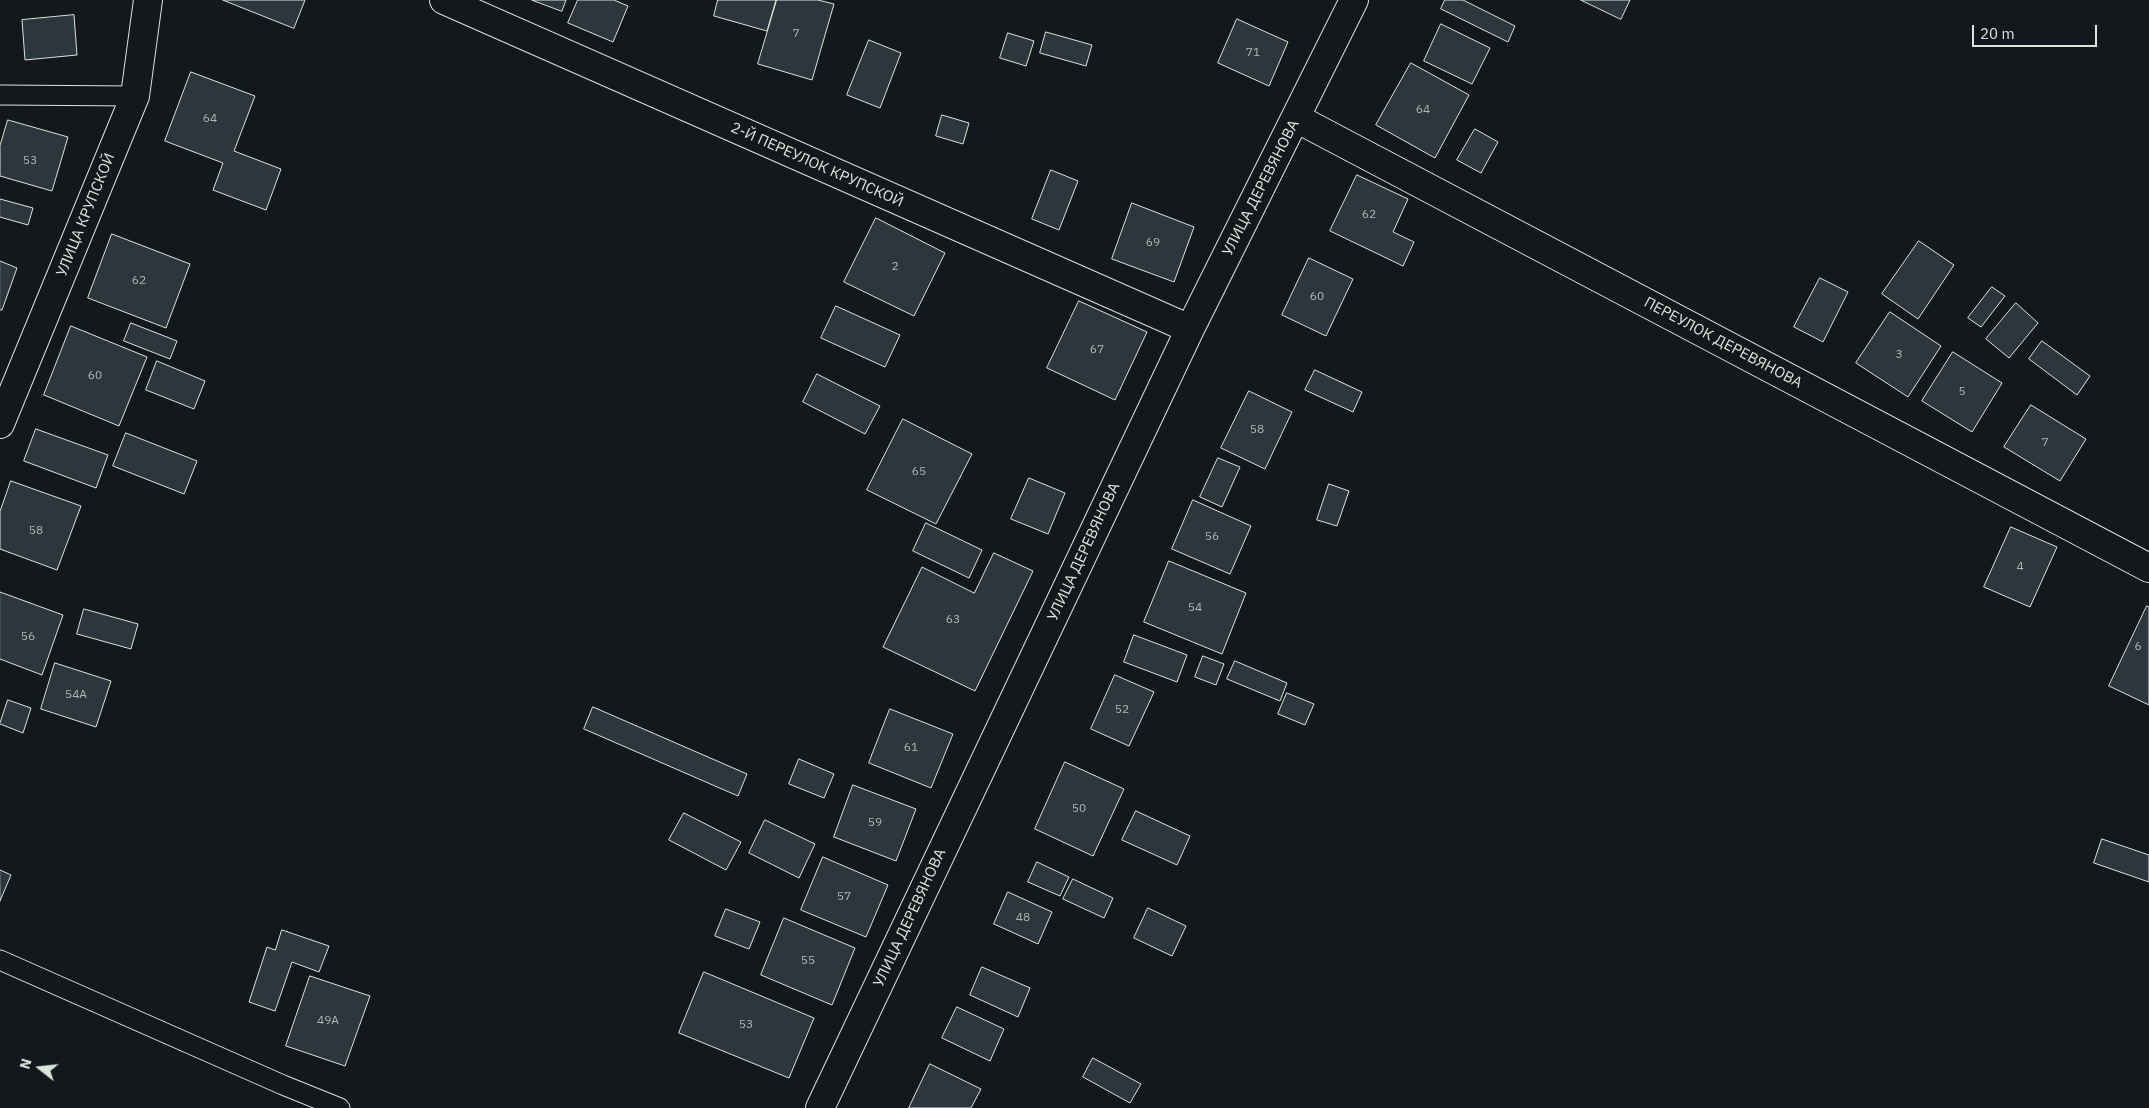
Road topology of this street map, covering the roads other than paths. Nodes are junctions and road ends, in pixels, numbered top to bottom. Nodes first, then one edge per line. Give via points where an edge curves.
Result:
1 (148, 0) edge
2 (444, 0) edge
3 (1354, 0) edge
4 (0, 95) edge
5 (135, 96) junction
6 (1296, 118) junction
7 (1190, 329) junction
8 (0, 424) edge
9 (2149, 568) edge
10 (0, 960) edge
11 (340, 1108) edge
12 (820, 1108) edge

1 - 5 street, УЛИЦА КРУПСКОЙ
2 - 7 street, 2-Й ПЕРЕУЛОК КРУПСКОЙ
3 - 6 street, УЛИЦА ДЕРЕВЯНОВА
4 - 5 lane
5 - 8 street, УЛИЦА КРУПСКОЙ
6 - 7 street, УЛИЦА ДЕРЕВЯНОВА
6 - 9 street, ПЕРЕУЛОК ДЕРЕВЯНОВА
7 - 12 street, УЛИЦА ДЕРЕВЯНОВА
10 - 11 lane

